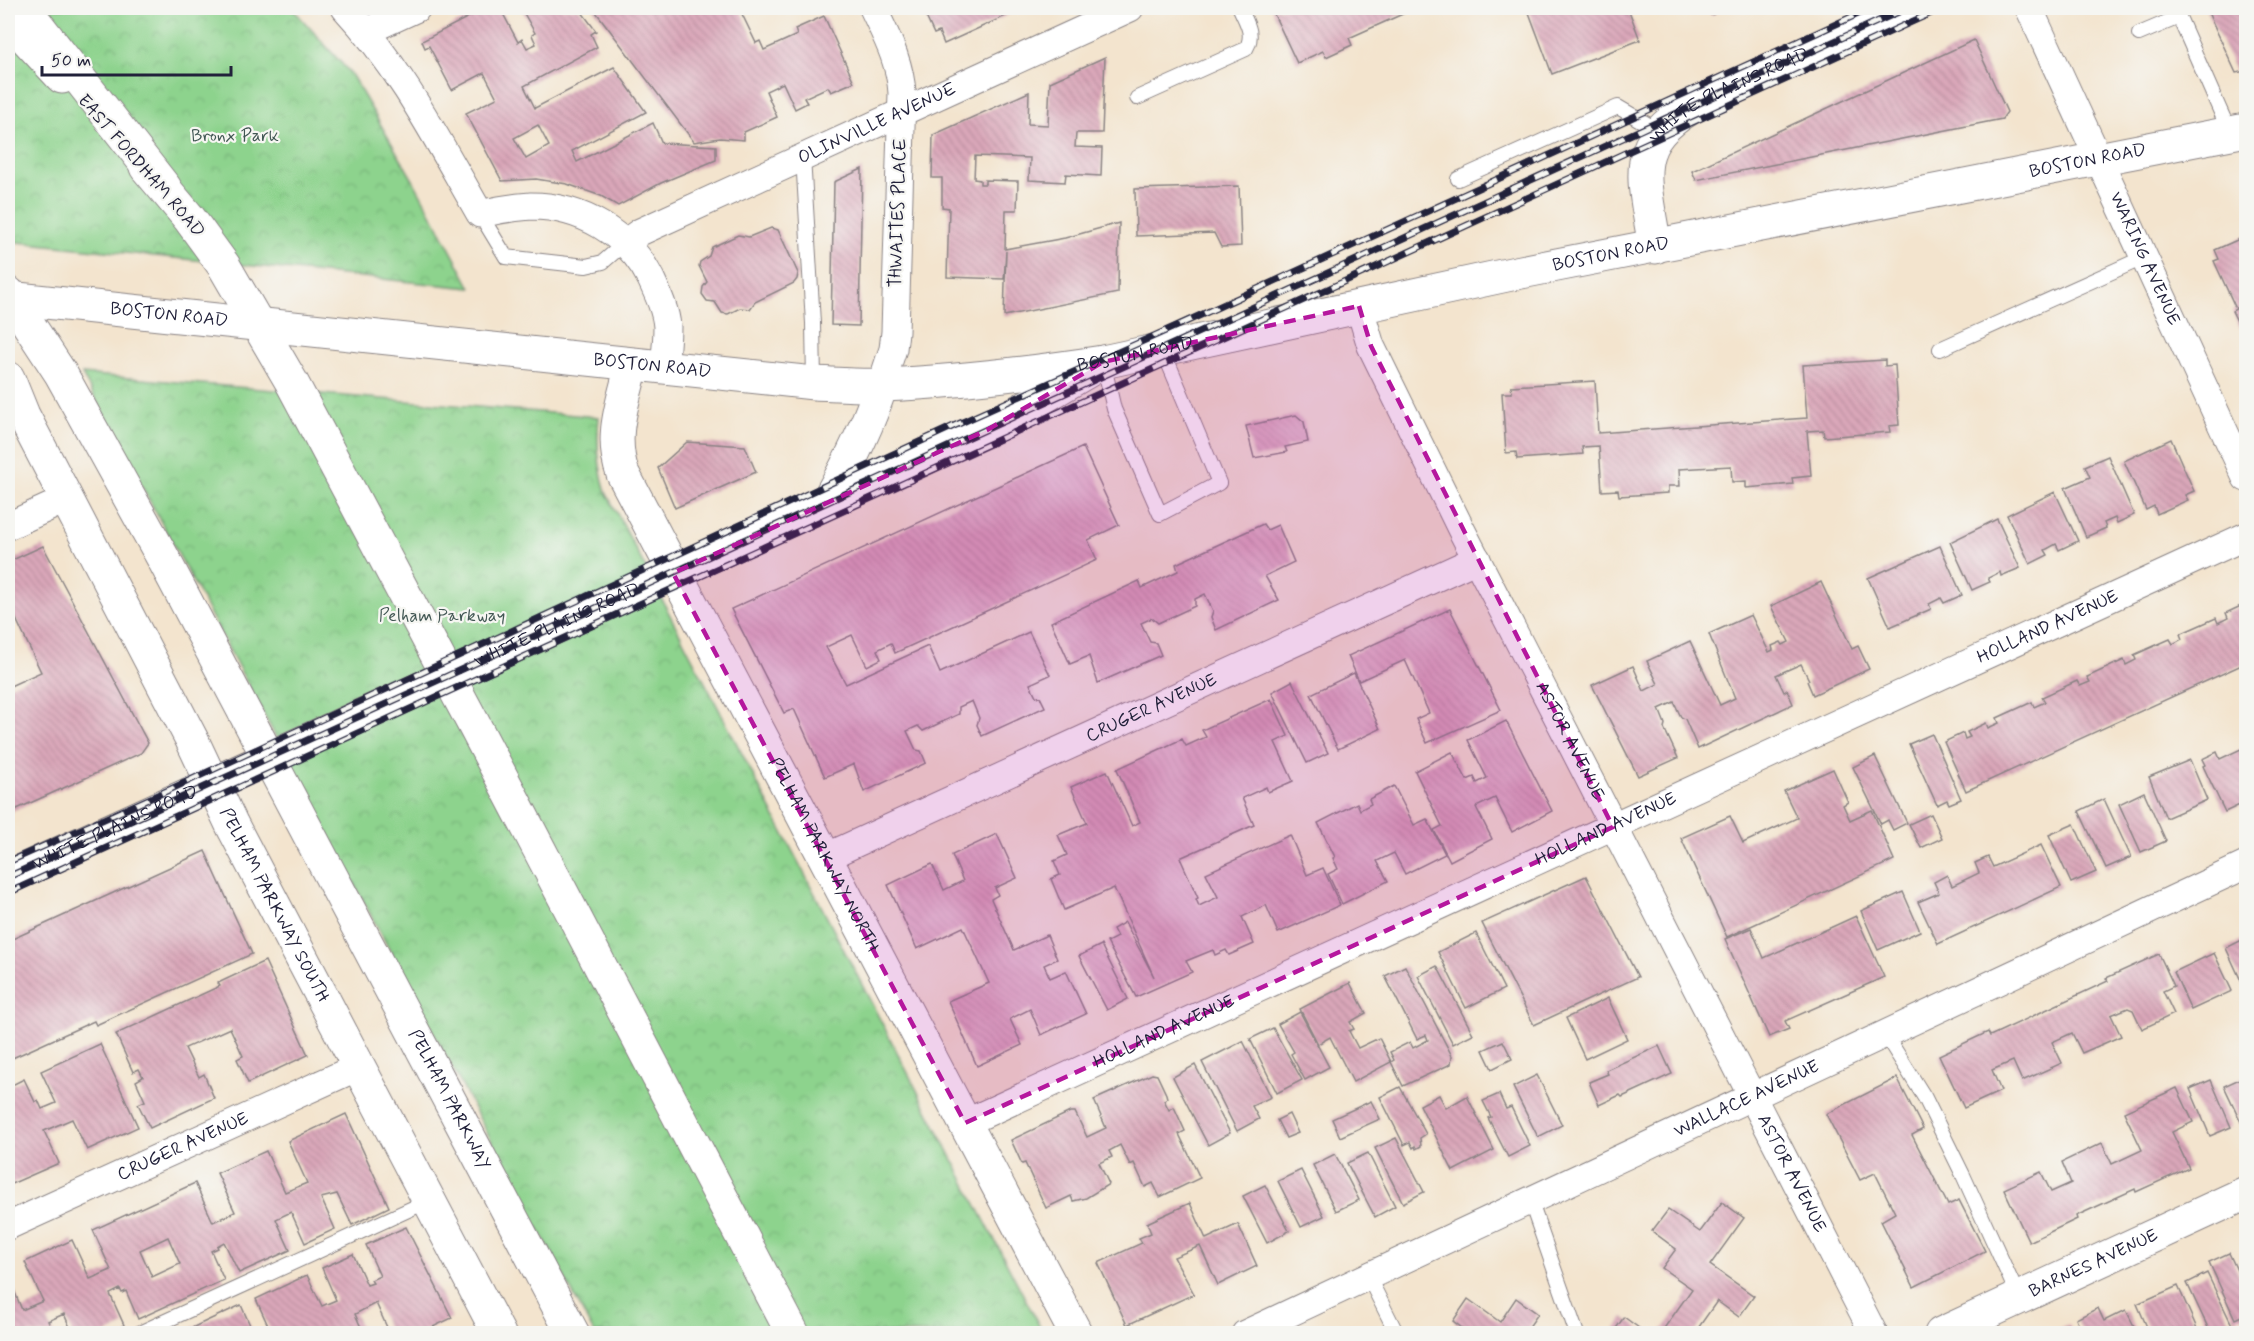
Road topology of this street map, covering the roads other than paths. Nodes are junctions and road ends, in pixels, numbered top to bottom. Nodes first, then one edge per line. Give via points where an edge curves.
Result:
1 (24, 8) edge
2 (345, 8) edge
3 (417, 8) edge
4 (873, 8) edge
5 (1130, 8) edge
6 (1240, 8) edge
7 (1907, 8) edge
8 (2029, 8) edge
9 (2177, 12) edge
10 (8, 19) edge
11 (367, 31) junction
12 (2139, 34) dead end
13 (1137, 98) dead end
14 (902, 111) junction
15 (1659, 131) junction
16 (2238, 132) edge
17 (803, 156) junction
18 (2099, 158) junction
19 (1458, 179) dead end
20 (165, 188) junction
21 (480, 214) junction
22 (626, 242) junction
23 (1655, 247) junction
24 (2145, 257) junction
25 (8, 299) edge
26 (1359, 306) junction
27 (259, 325) junction
28 (1162, 348) junction
29 (1940, 349) dead end
30 (1103, 362) junction
31 (632, 365) junction
32 (664, 369) junction
33 (8, 378) edge
34 (814, 383) junction
35 (881, 386) junction
36 (2247, 478) edge
37 (66, 499) junction
38 (827, 502) junction
39 (8, 526) edge
40 (2247, 536) edge
41 (1477, 559) junction
42 (673, 573) junction
43 (448, 675) junction
44 (269, 757) junction
45 (212, 783) junction
46 (1613, 826) junction
47 (826, 857) junction
48 (2247, 866) edge
49 (8, 877) edge
50 (1885, 1034) junction
51 (358, 1067) junction
52 (1752, 1097) junction
53 (965, 1123) junction
54 (2247, 1194) edge
55 (1530, 1200) junction
56 (428, 1201) junction
57 (8, 1226) edge
58 (1368, 1276) junction
59 (2019, 1298) junction
60 (497, 1333) edge
61 (137, 1334) edge
62 (573, 1334) edge
63 (793, 1334) edge
64 (1076, 1334) edge
65 (1245, 1334) edge
66 (1397, 1334) edge
67 (1577, 1334) edge
68 (1874, 1334) edge
69 (1941, 1334) edge

1 - 20 main road
2 - 11 street
3 - 11 street
4 - 14 street, THWAITES PLACE via 897,63
5 - 14 street, OLINVILLE AVENUE
6 - 13 lane via 1250,33 1246,49
7 - 15 main road, WHITE PLAINS ROAD via 1704,100
8 - 18 street, WARING AVENUE
9 - 12 lane
9 - 16 lane
10 - 20 main road, EAST FORDHAM ROAD
11 - 21 street via 412,97
14 - 17 street, OLINVILLE AVENUE
14 - 35 street, THWAITES PLACE via 895,332
15 - 19 lane via 1618,107
15 - 23 main road, WHITE PLAINS ROAD via 1648,152 1645,172
16 - 18 main road, BOSTON ROAD
17 - 22 street, OLINVILLE AVENUE
17 - 34 lane
18 - 23 main road, BOSTON ROAD
18 - 24 street, WARING AVENUE
20 - 27 main road, EAST FORDHAM ROAD via 213,250
21 - 22 street via 533,206 567,211 598,223
21 - 22 lane via 506,257 586,266 603,262
22 - 32 street via 644,266 664,312
23 - 26 main road, BOSTON ROAD
24 - 29 lane
24 - 36 street, WARING AVENUE
25 - 27 main road, BOSTON ROAD
25 - 44 main road, PELHAM PARKWAY via 61,374
26 - 28 main road, BOSTON ROAD
26 - 41 street, ASTOR AVENUE via 1371,346
27 - 31 main road, BOSTON ROAD
27 - 43 main road
28 - 30 main road, BOSTON ROAD
28 - 30 lane via 1219,483 1160,514 1114,409
30 - 35 main road, BOSTON ROAD
30 - 38 main road, WHITE PLAINS ROAD via 987,430
31 - 32 main road, BOSTON ROAD
31 - 42 main road, PELHAM PARKWAY NORTH via 616,450 623,474
32 - 34 main road, BOSTON ROAD
33 - 37 main road, PELHAM PARKWAY SOUTH
34 - 35 main road, BOSTON ROAD
35 - 38 main road via 865,431
37 - 39 street
37 - 45 main road, PELHAM PARKWAY SOUTH
38 - 42 main road, WHITE PLAINS ROAD
40 - 46 street, HOLLAND AVENUE
41 - 46 street, ASTOR AVENUE
41 - 47 street, CRUGER AVENUE
42 - 43 main road, WHITE PLAINS ROAD
42 - 47 main road, PELHAM PARKWAY NORTH
43 - 44 main road, WHITE PLAINS ROAD
43 - 63 main road
44 - 45 main road, WHITE PLAINS ROAD
44 - 62 main road, PELHAM PARKWAY
45 - 49 main road, WHITE PLAINS ROAD
45 - 51 main road, PELHAM PARKWAY SOUTH
46 - 52 street, ASTOR AVENUE
46 - 53 street, HOLLAND AVENUE
47 - 53 main road, PELHAM PARKWAY NORTH
48 - 50 street, WALLACE AVENUE
50 - 52 street, WALLACE AVENUE
50 - 59 lane via 1925,1098
51 - 56 main road, PELHAM PARKWAY SOUTH
51 - 57 street, CRUGER AVENUE
52 - 55 street, WALLACE AVENUE
52 - 68 street, ASTOR AVENUE
53 - 64 main road, PELHAM PARKWAY NORTH
54 - 59 main road, BARNES AVENUE
55 - 58 street, WALLACE AVENUE
55 - 67 lane
56 - 60 main road, PELHAM PARKWAY SOUTH
56 - 61 lane
58 - 65 street, WALLACE AVENUE
58 - 66 lane
59 - 69 main road, BARNES AVENUE

